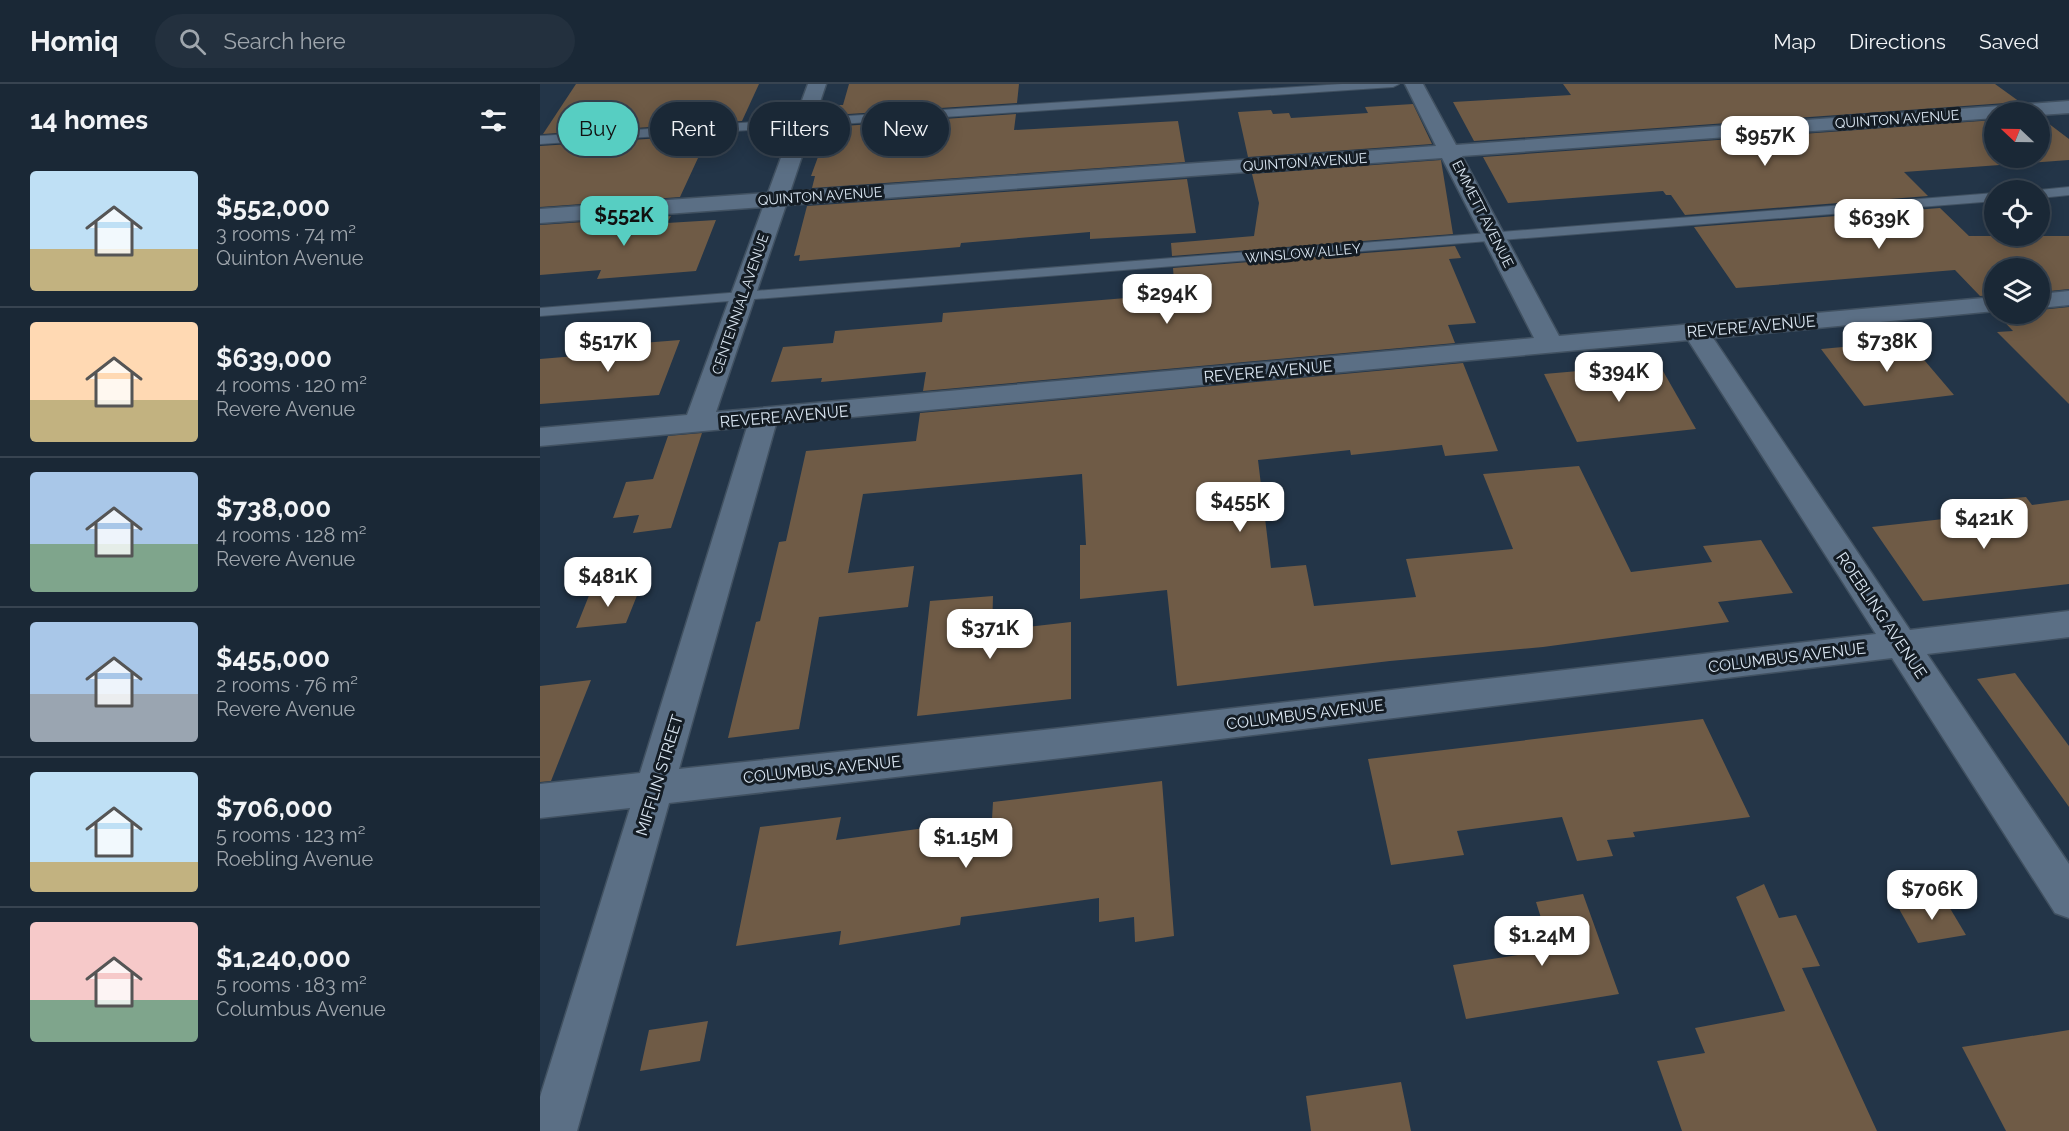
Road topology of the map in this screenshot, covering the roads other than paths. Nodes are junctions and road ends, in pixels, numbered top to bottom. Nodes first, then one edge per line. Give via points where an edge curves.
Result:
1 (817, 84) edge
2 (1393, 84) edge
3 (1414, 84) edge
4 (810, 102) edge
5 (2069, 107) edge
6 (850, 119) edge
7 (749, 126) edge
8 (540, 140) edge
9 (1451, 151) junction
10 (791, 156) edge
11 (2069, 191) edge
12 (2050, 193) edge
13 (1984, 198) edge
14 (776, 199) junction
15 (540, 216) edge
16 (1495, 236) junction
17 (744, 296) junction
18 (2069, 298) edge
19 (2050, 299) edge
20 (1984, 305) edge
21 (540, 312) edge
22 (1696, 332) junction
23 (1550, 344) junction
24 (764, 418) junction
25 (698, 423) junction
26 (540, 437) edge
27 (2069, 624) edge
28 (1901, 643) junction
29 (655, 788) junction
30 (540, 801) edge
31 (2069, 899) edge
32 (553, 1131) edge

1 - 4 street, CENTENNIAL AVENUE
2 - 6 lane
3 - 9 street, EMMETT AVENUE
5 - 9 street, QUINTON AVENUE
7 - 8 lane
9 - 14 street, QUINTON AVENUE
9 - 16 street, EMMETT AVENUE
10 - 14 street, CENTENNIAL AVENUE
11 - 12 lane
13 - 16 lane, WINSLOW ALLEY
14 - 15 street, QUINTON AVENUE
14 - 17 street, CENTENNIAL AVENUE
16 - 17 lane, WINSLOW ALLEY
16 - 23 street, EMMETT AVENUE
17 - 21 lane, WINSLOW ALLEY
17 - 25 street, CENTENNIAL AVENUE
18 - 19 street
20 - 22 street, REVERE AVENUE
22 - 23 street, REVERE AVENUE
22 - 28 street, ROEBLING AVENUE
23 - 24 street, REVERE AVENUE
24 - 25 street, REVERE AVENUE
24 - 29 street, MIFFLIN STREET
25 - 26 street, REVERE AVENUE
27 - 28 street, COLUMBUS AVENUE
28 - 29 street, COLUMBUS AVENUE
28 - 31 street, ROEBLING AVENUE
29 - 30 street, COLUMBUS AVENUE
29 - 32 street, MIFFLIN STREET

